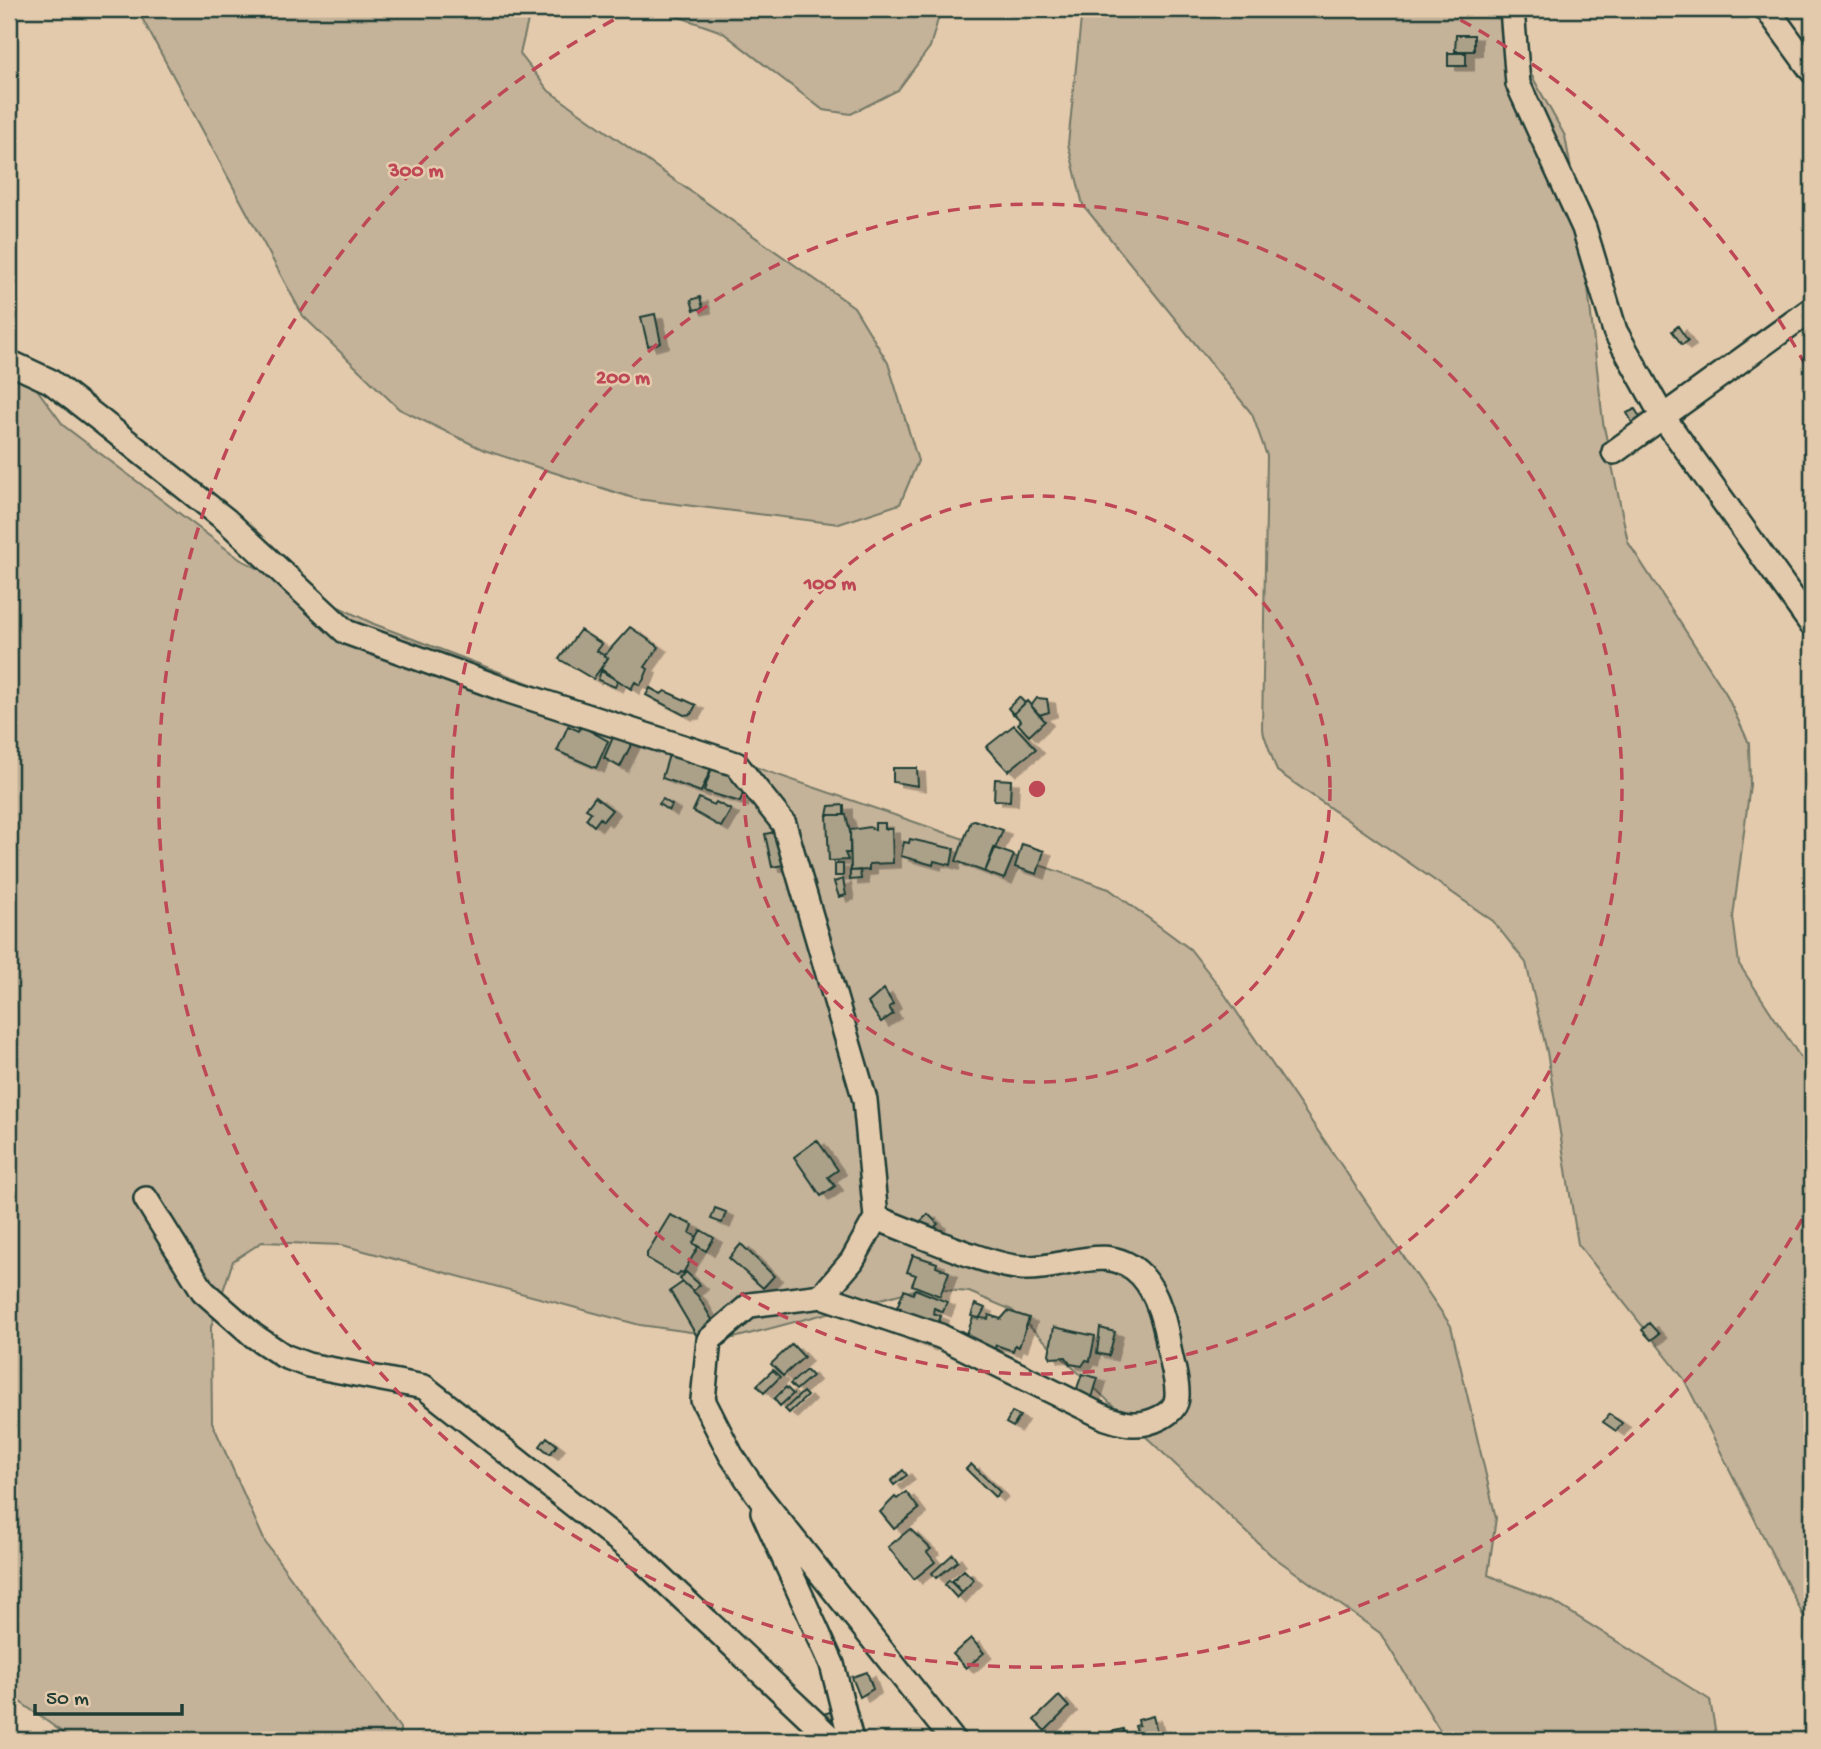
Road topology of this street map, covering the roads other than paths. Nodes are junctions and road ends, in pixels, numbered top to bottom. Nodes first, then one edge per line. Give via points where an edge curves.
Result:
1 (1512, 9) edge
2 (1767, 9) edge
3 (1812, 71) edge
4 (1812, 309) edge
5 (9, 362) edge
6 (1662, 417) junction
7 (1614, 452) dead end
8 (1812, 625) edge
9 (146, 1199) dead end
10 (876, 1218) junction
11 (822, 1296) junction
12 (755, 1492) junction
13 (833, 1740) edge
14 (851, 1740) edge
15 (953, 1740) edge

1 - 6 street via 1518,84 1584,228 1615,331
2 - 3 street
4 - 6 street
5 - 10 street via 50,381 226,520 346,632 506,690 736,764 784,824 865,1100
6 - 7 street
6 - 8 street
9 - 13 street via 203,1292 254,1336 284,1356 309,1365 424,1388 636,1554
10 - 11 street via 852,1261
10 - 11 street via 1023,1268 1056,1267 1100,1256 1119,1259 1141,1275 1153,1293 1167,1336 1178,1398 1171,1410 1155,1421 1132,1424 1106,1418 940,1336
11 - 12 street via 750,1305 709,1340 703,1401
12 - 14 street via 832,1664
12 - 15 street

